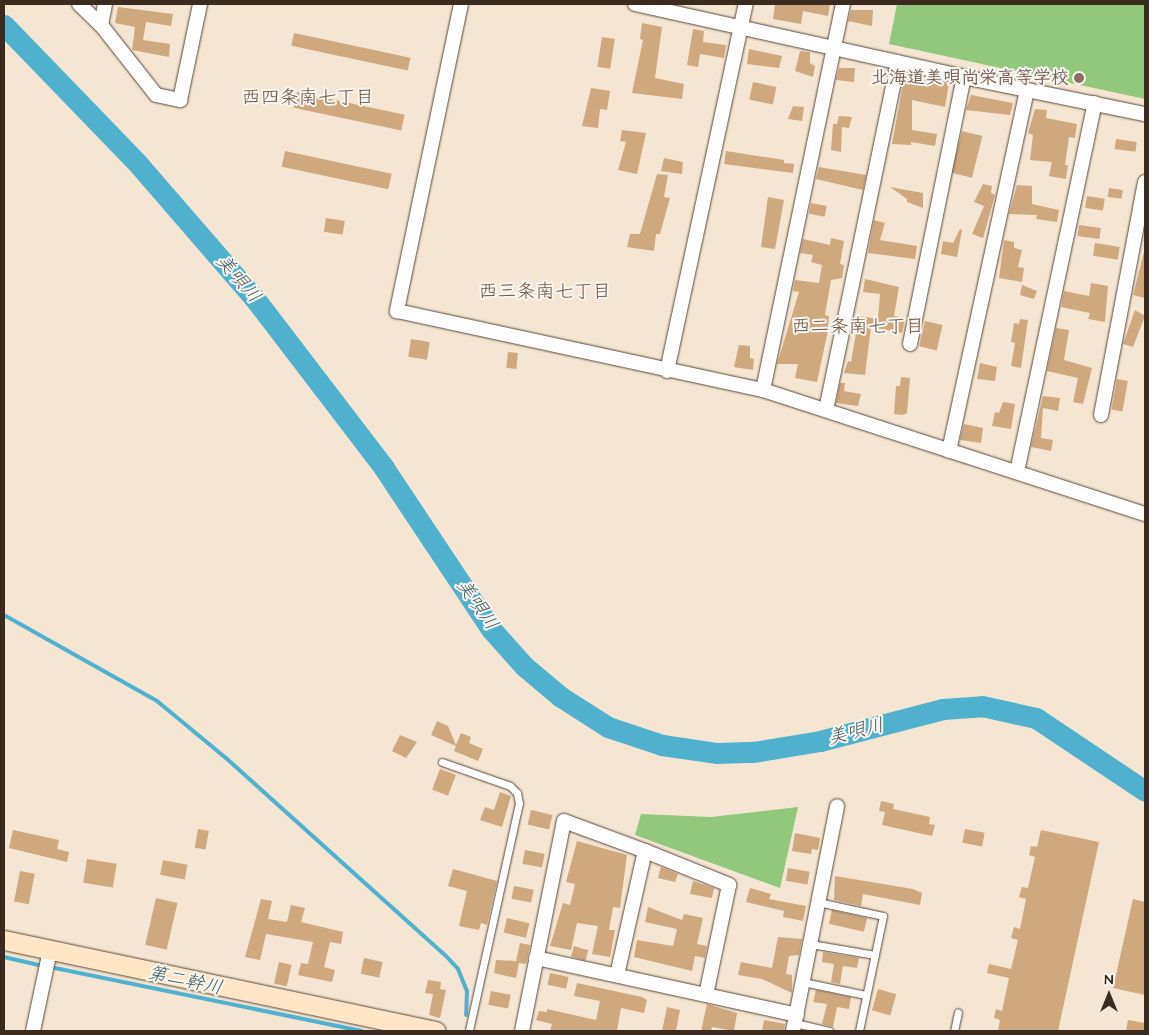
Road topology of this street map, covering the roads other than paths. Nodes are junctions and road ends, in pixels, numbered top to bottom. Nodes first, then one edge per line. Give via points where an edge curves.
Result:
1 (79, 4) edge
2 (105, 4) edge
3 (200, 4) edge
4 (462, 4) edge
5 (635, 4) edge
6 (746, 4) edge
7 (844, 4) edge
8 (675, 8) edge
9 (101, 25) junction
10 (742, 25) junction
11 (834, 48) junction
12 (898, 62) junction
13 (964, 77) junction
14 (1027, 90) junction
15 (1095, 103) junction
16 (1145, 114) edge
17 (1145, 182) edge
18 (910, 344) dead end
19 (667, 371) junction
20 (763, 390) junction
21 (826, 410) junction
22 (1101, 415) dead end
23 (949, 451) junction
24 (1017, 472) junction
25 (1145, 514) edge
26 (442, 762) dead end
27 (837, 806) dead end
28 (645, 851) junction
29 (818, 902) junction
30 (4, 940) edge
31 (811, 944) junction
32 (50, 950) junction
33 (875, 955) junction
34 (536, 958) junction
35 (617, 975) junction
36 (804, 982) junction
37 (706, 995) junction
38 (866, 995) junction
39 (958, 1012) dead end
40 (795, 1023) edge
41 (33, 1031) edge
42 (436, 1031) edge
43 (469, 1031) edge
44 (522, 1031) edge
45 (829, 1031) edge
46 (859, 1031) edge
47 (954, 1031) edge

1 - 9 street
2 - 9 street
3 - 9 street via 180,100 156,94
4 - 19 street via 397,311
5 - 8 street
6 - 10 street
7 - 11 street
8 - 10 street
10 - 11 street
10 - 19 street
11 - 12 street
11 - 20 street
12 - 13 street
12 - 21 street
13 - 14 street
13 - 18 street
14 - 15 street
14 - 23 street
15 - 16 street
15 - 24 street
17 - 22 street
19 - 20 street
20 - 21 street
21 - 23 street
23 - 24 street
24 - 25 street
26 - 43 lane via 510,786 518,793 519,803
27 - 29 street
28 - 34 street via 564,821
28 - 35 street
28 - 37 street via 729,885
29 - 31 street
29 - 33 lane via 883,916
30 - 32 street
31 - 33 lane
31 - 36 street
32 - 41 street
32 - 42 street
33 - 38 lane
34 - 35 street
34 - 44 street
35 - 37 street
36 - 38 lane
36 - 40 street
37 - 40 street
38 - 46 lane
39 - 47 lane
40 - 45 lane

